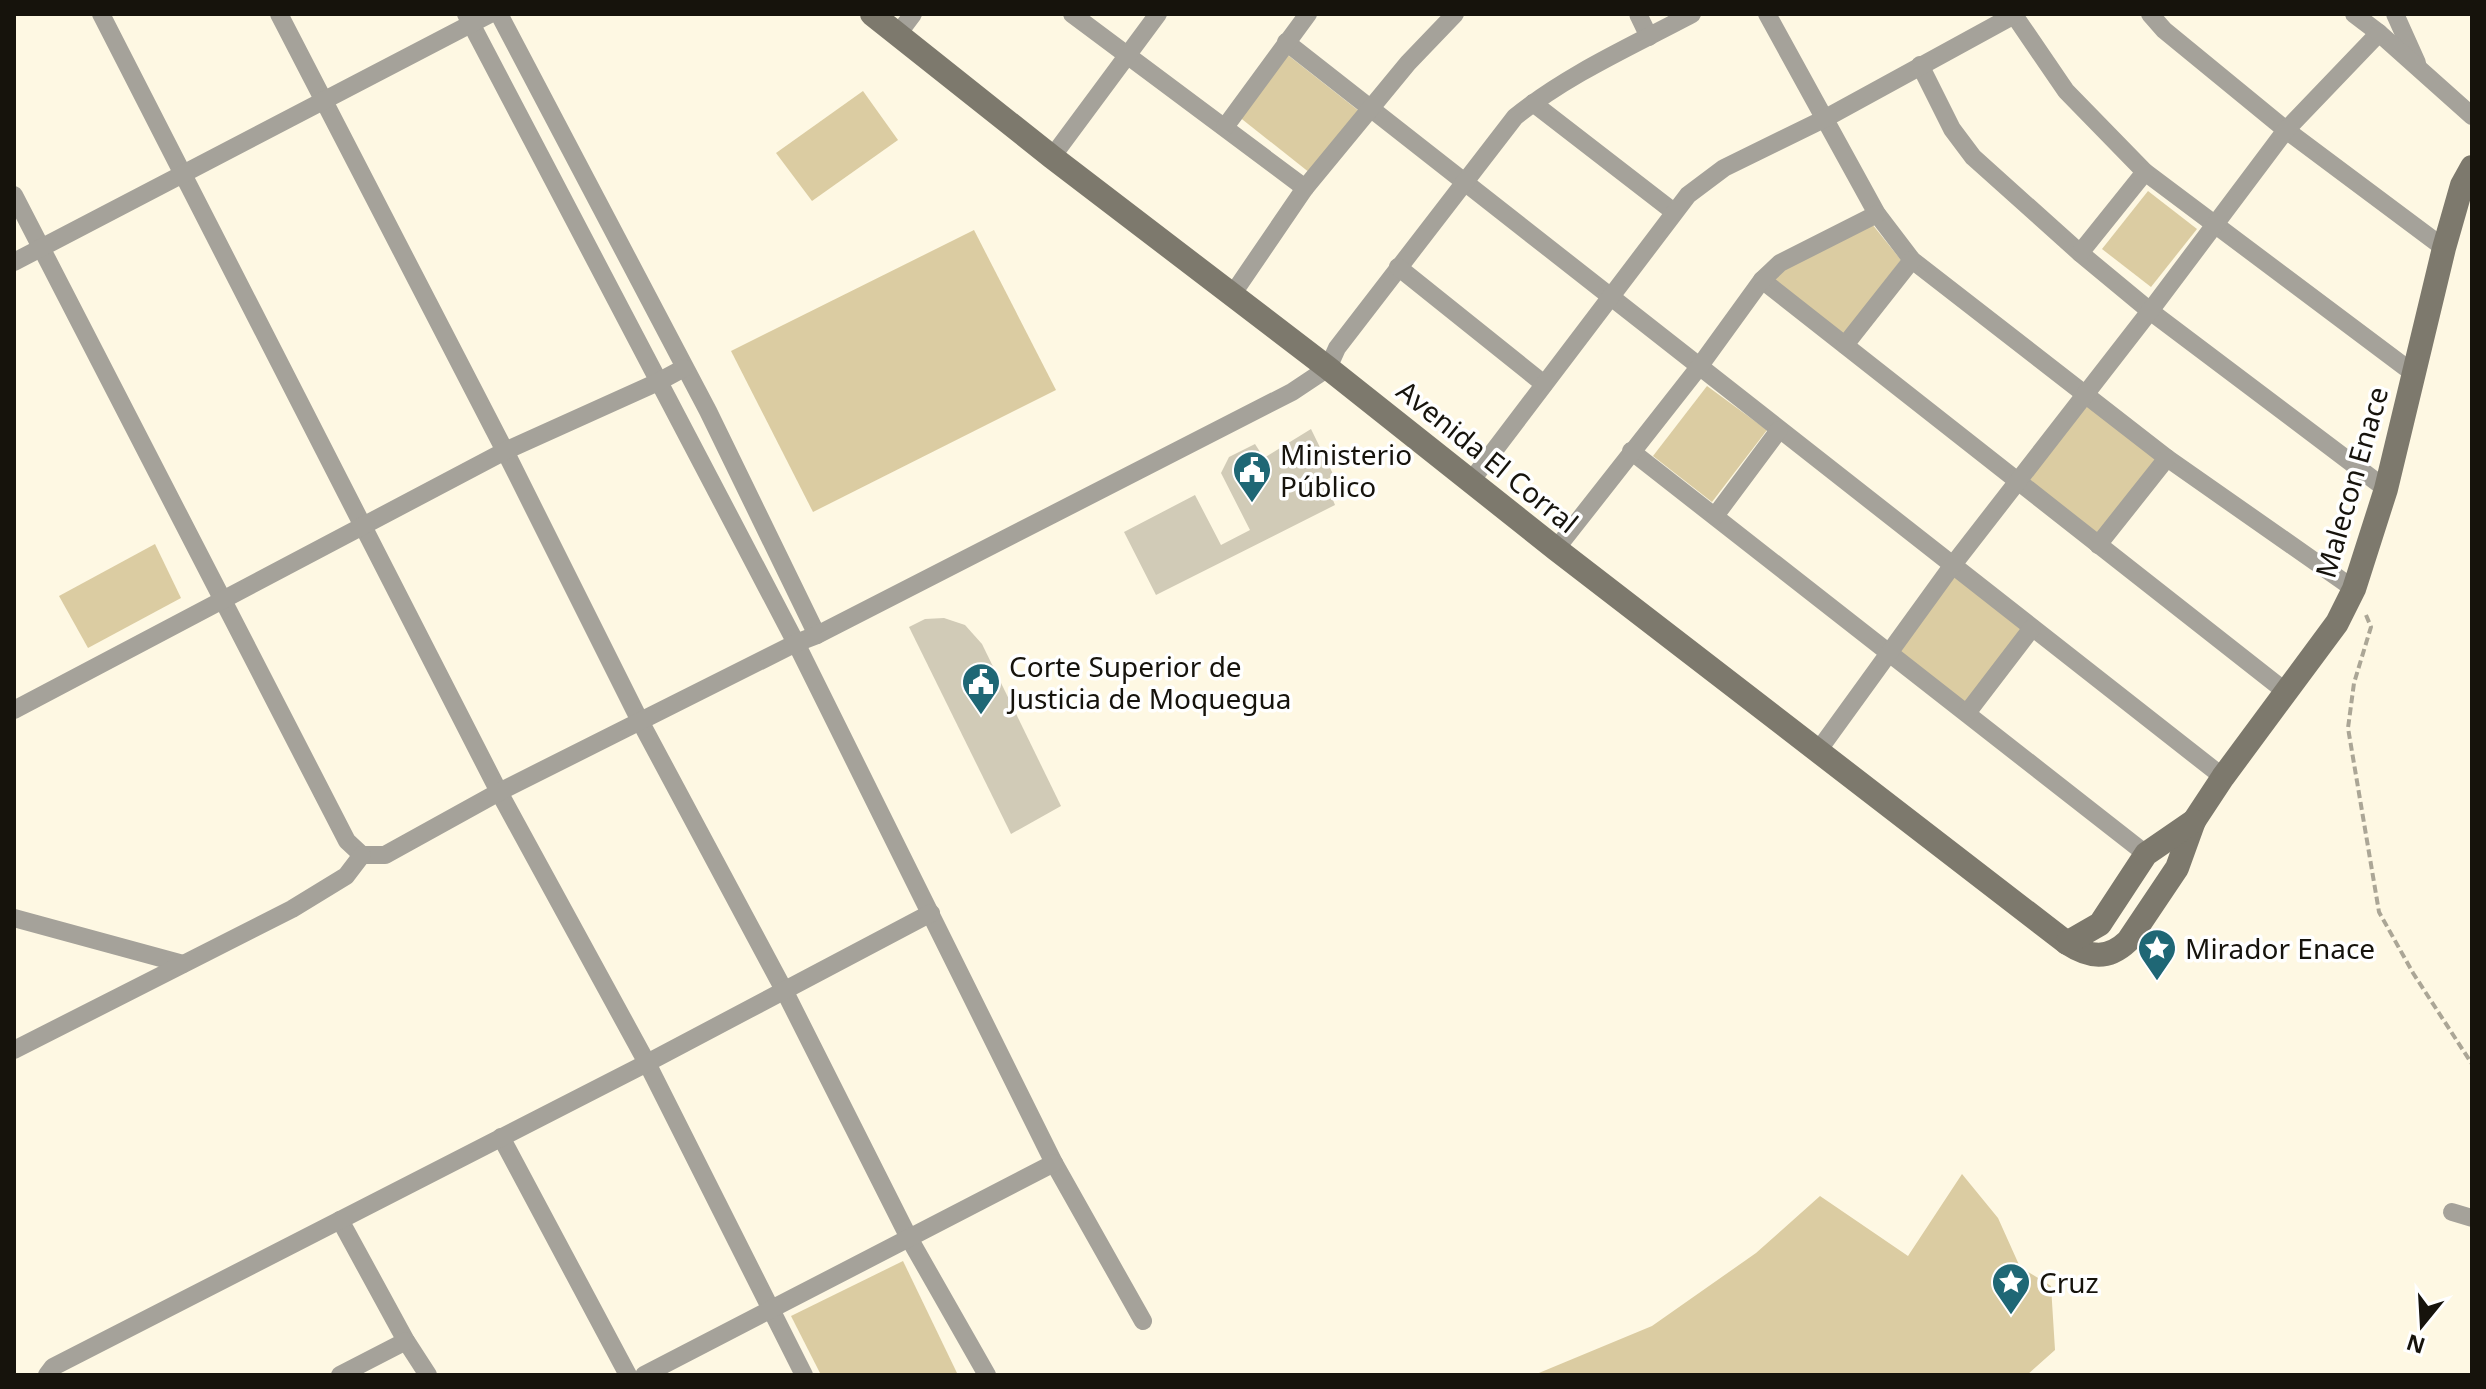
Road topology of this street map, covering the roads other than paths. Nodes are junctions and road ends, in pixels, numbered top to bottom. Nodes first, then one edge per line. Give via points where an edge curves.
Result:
1 (101, 14) edge
2 (279, 14) edge
3 (490, 14) edge
4 (499, 14) edge
5 (872, 14) edge
6 (913, 14) edge
7 (1072, 14) edge
8 (1158, 14) edge
9 (1308, 14) edge
10 (1455, 14) edge
11 (1638, 14) edge
12 (1692, 14) edge
13 (1767, 14) edge
14 (2150, 14) edge
15 (2354, 14) edge
16 (2395, 14) edge
17 (2015, 15) edge
18 (468, 19) edge
19 (2379, 33) junction
20 (898, 34) junction
21 (1649, 37) junction
22 (1286, 42) junction
23 (1126, 56) junction
24 (1920, 65) junction
25 (2419, 66) junction
26 (324, 102) junction
27 (1533, 103) junction
28 (1370, 108) junction
29 (2472, 116) edge
30 (1824, 119) junction
31 (1225, 127) junction
32 (2286, 130) junction
33 (1052, 157) junction
34 (2472, 167) edge
35 (2145, 172) junction
36 (183, 175) junction
37 (1463, 182) junction
38 (1305, 188) junction
39 (14, 195) edge
40 (1674, 212) junction
41 (1877, 214) junction
42 (2215, 226) junction
43 (41, 248) junction
44 (2444, 248) junction
45 (2080, 253) junction
46 (1912, 260) junction
47 (14, 262) edge
48 (1398, 267) junction
49 (1762, 280) junction
50 (1232, 295) junction
51 (1609, 297) junction
52 (2150, 311) junction
53 (1845, 345) junction
54 (1699, 367) junction
55 (684, 368) junction
56 (1328, 368) junction
57 (2413, 373) junction
58 (658, 382) junction
59 (1544, 384) junction
60 (2083, 396) junction
61 (1779, 430) junction
62 (505, 451) junction
63 (1631, 451) junction
64 (2167, 458) junction
65 (1471, 481) junction
66 (2017, 482) junction
67 (2386, 489) junction
68 (1715, 516) junction
69 (363, 526) junction
70 (2098, 545) junction
71 (1556, 549) junction
72 (1952, 566) junction
73 (2354, 589) junction
74 (221, 601) junction
75 (2032, 628) junction
76 (817, 635) junction
77 (796, 643) junction
78 (1890, 651) junction
79 (2286, 692) junction
80 (14, 710) edge
81 (1967, 713) junction
82 (640, 721) junction
83 (1818, 751) junction
84 (2223, 777) junction
85 (499, 792) junction
86 (2194, 821) junction
87 (2146, 854) junction
88 (362, 855) junction
89 (931, 913) junction
90 (14, 918) edge
91 (2067, 943) junction
92 (183, 964) junction
93 (784, 990) junction
94 (14, 1050) edge
95 (647, 1063) junction
96 (501, 1137) junction
97 (1054, 1163) junction
98 (2452, 1212) dead end
99 (2472, 1218) edge
100 (340, 1220) junction
101 (909, 1238) junction
102 (771, 1309) junction
103 (1143, 1321) dead end
104 (406, 1341) junction
105 (47, 1375) edge
106 (340, 1375) edge
107 (428, 1375) edge
108 (628, 1375) edge
109 (644, 1375) edge
110 (804, 1375) edge
111 (987, 1375) edge

1 - 36 street
2 - 26 street
3 - 18 street
4 - 55 street
5 - 20 street, Avenida El Corral
6 - 20 street
7 - 23 street
8 - 23 street
9 - 22 street
10 - 28 street
11 - 21 street
12 - 21 street
13 - 30 street
14 - 32 street
15 - 19 street
16 - 25 street
17 - 24 street
17 - 35 street via 2066,91
18 - 26 street
18 - 58 street
19 - 25 street
19 - 32 street
20 - 33 street, Avenida El Corral
21 - 27 street
22 - 28 street
22 - 31 street
23 - 31 street
23 - 33 street
24 - 30 street
24 - 45 street via 1952,129 1973,157
25 - 29 street
26 - 36 street
26 - 62 street
27 - 37 street via 1515,117
27 - 40 street
28 - 37 street
28 - 38 street
30 - 40 street via 1724,168
30 - 41 street
31 - 38 street
32 - 42 street
32 - 44 street
33 - 50 street, Avenida El Corral
34 - 44 street, Malecon Enace
35 - 42 street
35 - 45 street
36 - 43 street
36 - 69 street
37 - 48 street
37 - 51 street
38 - 50 street
39 - 43 street
40 - 51 street
41 - 46 street
41 - 49 street via 1780,263
42 - 52 street
42 - 57 street
43 - 47 street
43 - 74 street
44 - 57 street, Malecon Enace
45 - 52 street
46 - 53 street
46 - 60 street
48 - 56 street
48 - 59 street
49 - 53 street
49 - 54 street
50 - 56 street, Avenida El Corral
51 - 54 street
51 - 59 street
52 - 60 street
52 - 67 street
53 - 66 street
54 - 61 street
54 - 63 street
55 - 58 street
55 - 76 street
56 - 65 street, Avenida El Corral
56 - 76 street via 1292,392
57 - 67 street, Malecon Enace
58 - 62 street
58 - 77 street
59 - 65 street
60 - 64 street
60 - 66 street
61 - 68 street
61 - 72 street
62 - 69 street
62 - 82 street
63 - 68 street
63 - 71 street
64 - 70 street
64 - 73 street
65 - 71 street, Avenida El Corral
66 - 70 street
66 - 72 street
67 - 73 street, Malecon Enace
68 - 78 street
69 - 74 street
69 - 85 street
70 - 79 street
71 - 83 street, Avenida El Corral
72 - 75 street
72 - 78 street
73 - 79 street, Malecon Enace via 2337,623
74 - 80 street
74 - 88 street via 347,841
75 - 81 street
75 - 84 street
76 - 77 street
77 - 82 street
77 - 89 street
78 - 81 street
78 - 83 street
79 - 84 street, Malecon Enace
81 - 87 street
82 - 85 street
82 - 93 street
83 - 91 street, Avenida El Corral
84 - 86 street, Malecon Enace
85 - 88 street via 385,855
85 - 95 street
86 - 87 street, Malecon Enace
86 - 91 street, Malecon Enace via 2177,868 2119,950 2095,956
87 - 91 street, Malecon Enace via 2100,924
88 - 92 street via 336,883
89 - 93 street
89 - 97 street
90 - 92 street
92 - 94 street
93 - 95 street
93 - 101 street
95 - 96 street
95 - 102 street
96 - 100 street
96 - 108 street
97 - 101 street
97 - 103 street
98 - 99 street
100 - 104 street
100 - 105 street via 53,1367
101 - 102 street
101 - 111 street
102 - 109 street
102 - 110 street
104 - 106 street
104 - 107 street

